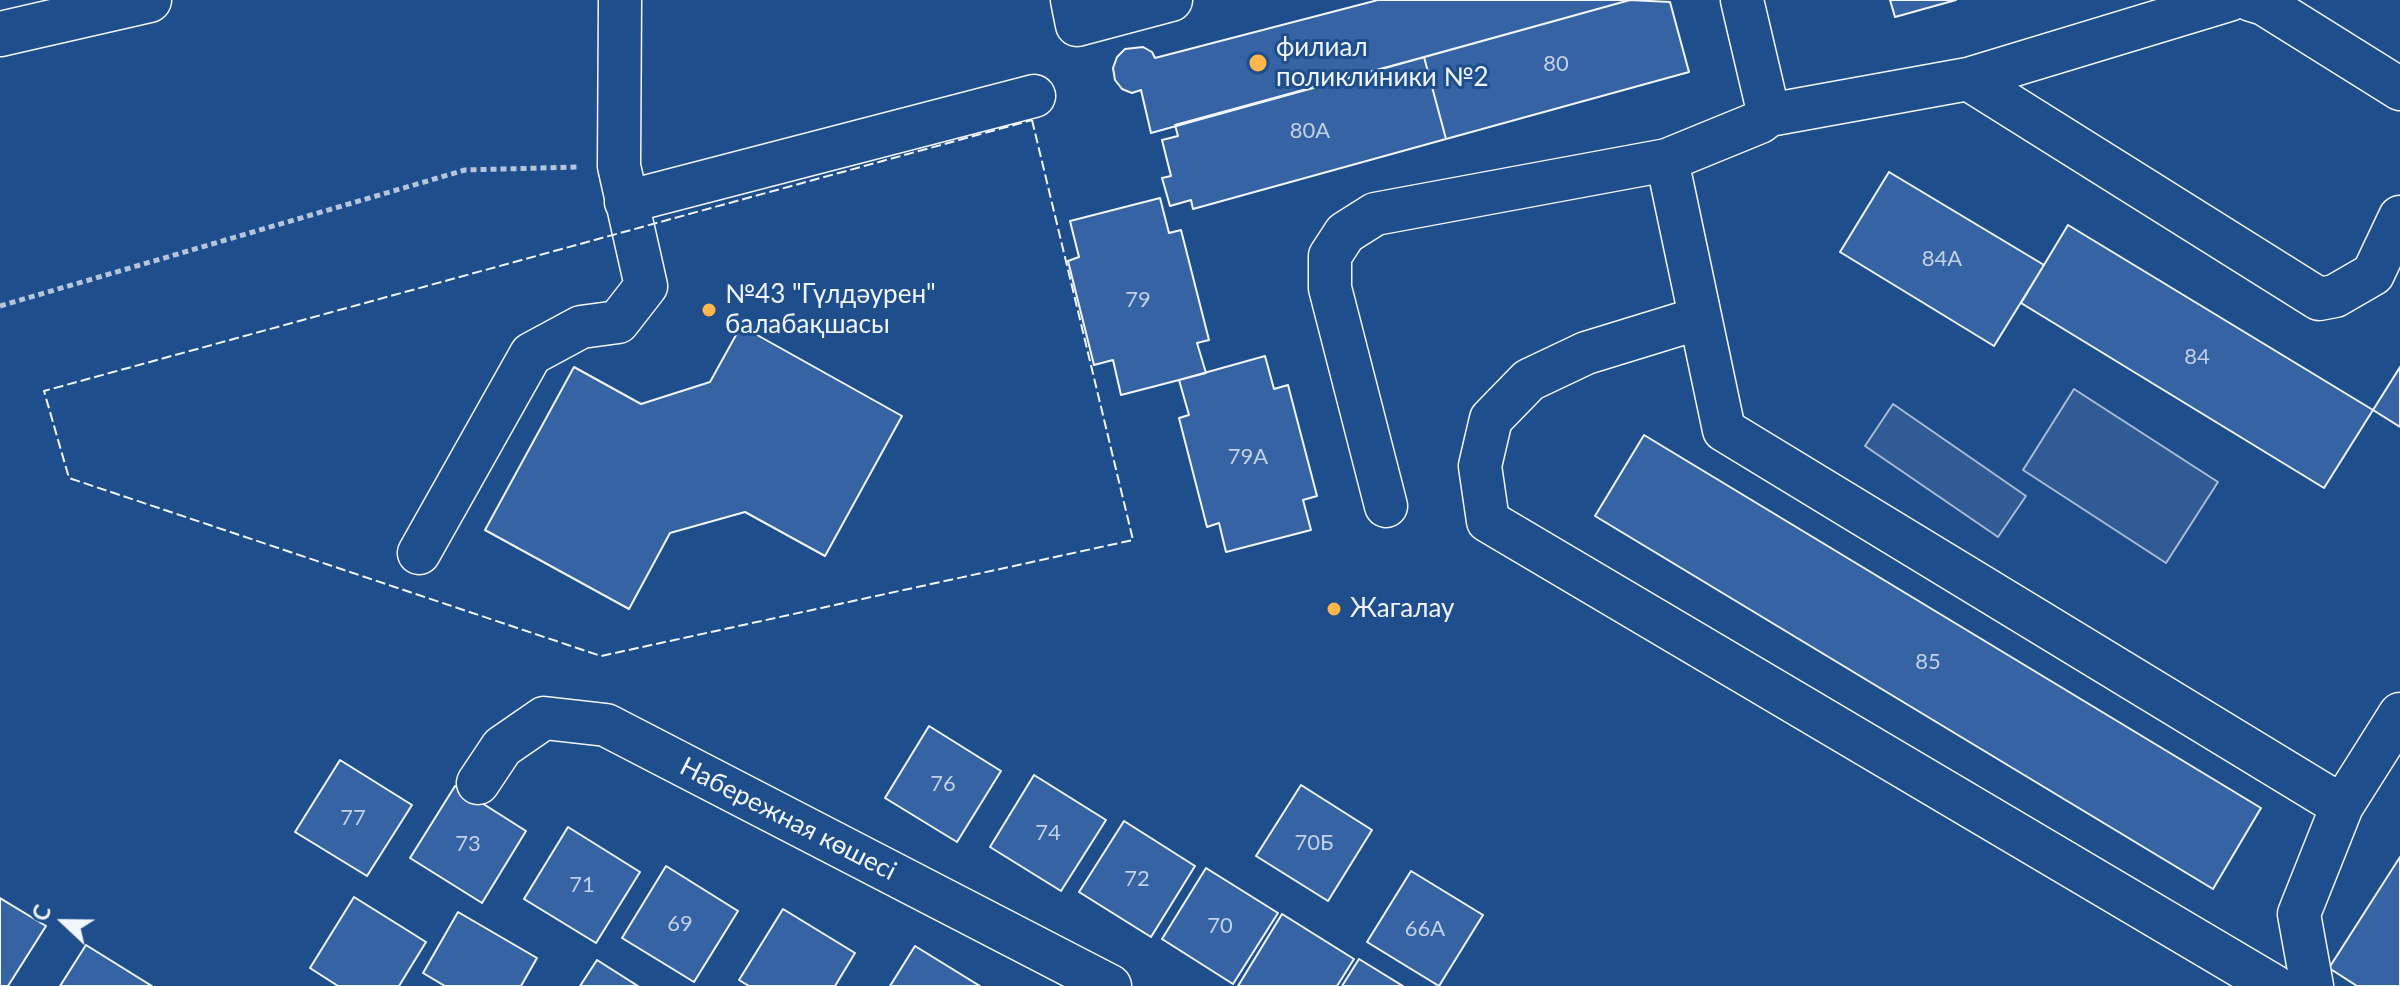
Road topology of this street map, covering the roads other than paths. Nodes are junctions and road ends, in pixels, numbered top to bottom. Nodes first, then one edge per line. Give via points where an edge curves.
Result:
1 (149, 0) edge
2 (620, 0) edge
3 (1072, 0) edge
4 (1171, 0) edge
5 (1742, 0) edge
6 (2229, 0) edge
7 (2251, 0) edge
8 (0, 34) edge
9 (1968, 79) junction
10 (2400, 89) edge
11 (1034, 96) dead end
12 (1769, 115) junction
13 (1667, 160) junction
14 (622, 184) junction
15 (2400, 217) edge
16 (1700, 318) junction
17 (1386, 506) dead end
18 (419, 553) dead end
19 (2400, 714) edge
20 (478, 783) dead end
21 (2342, 806) junction
22 (1110, 986) edge
23 (2274, 986) edge
24 (2312, 986) edge

1 - 8 highway
2 - 14 street
3 - 4 street via 1077,25
5 - 12 street
6 - 9 street
7 - 10 street
9 - 12 street
9 - 15 street via 2319,299 2373,274
11 - 14 street
12 - 13 street
13 - 16 street
13 - 17 street via 1375,214 1345,233 1330,256 1330,288
14 - 18 street via 646,286 618,322 581,327 531,354
16 - 21 street via 1724,430
16 - 23 street via 1586,353 1529,380 1491,419 1480,466 1488,521
19 - 21 street
20 - 22 street, Набережная көшесі via 502,747 544,718 606,725
21 - 24 street via 2299,914

